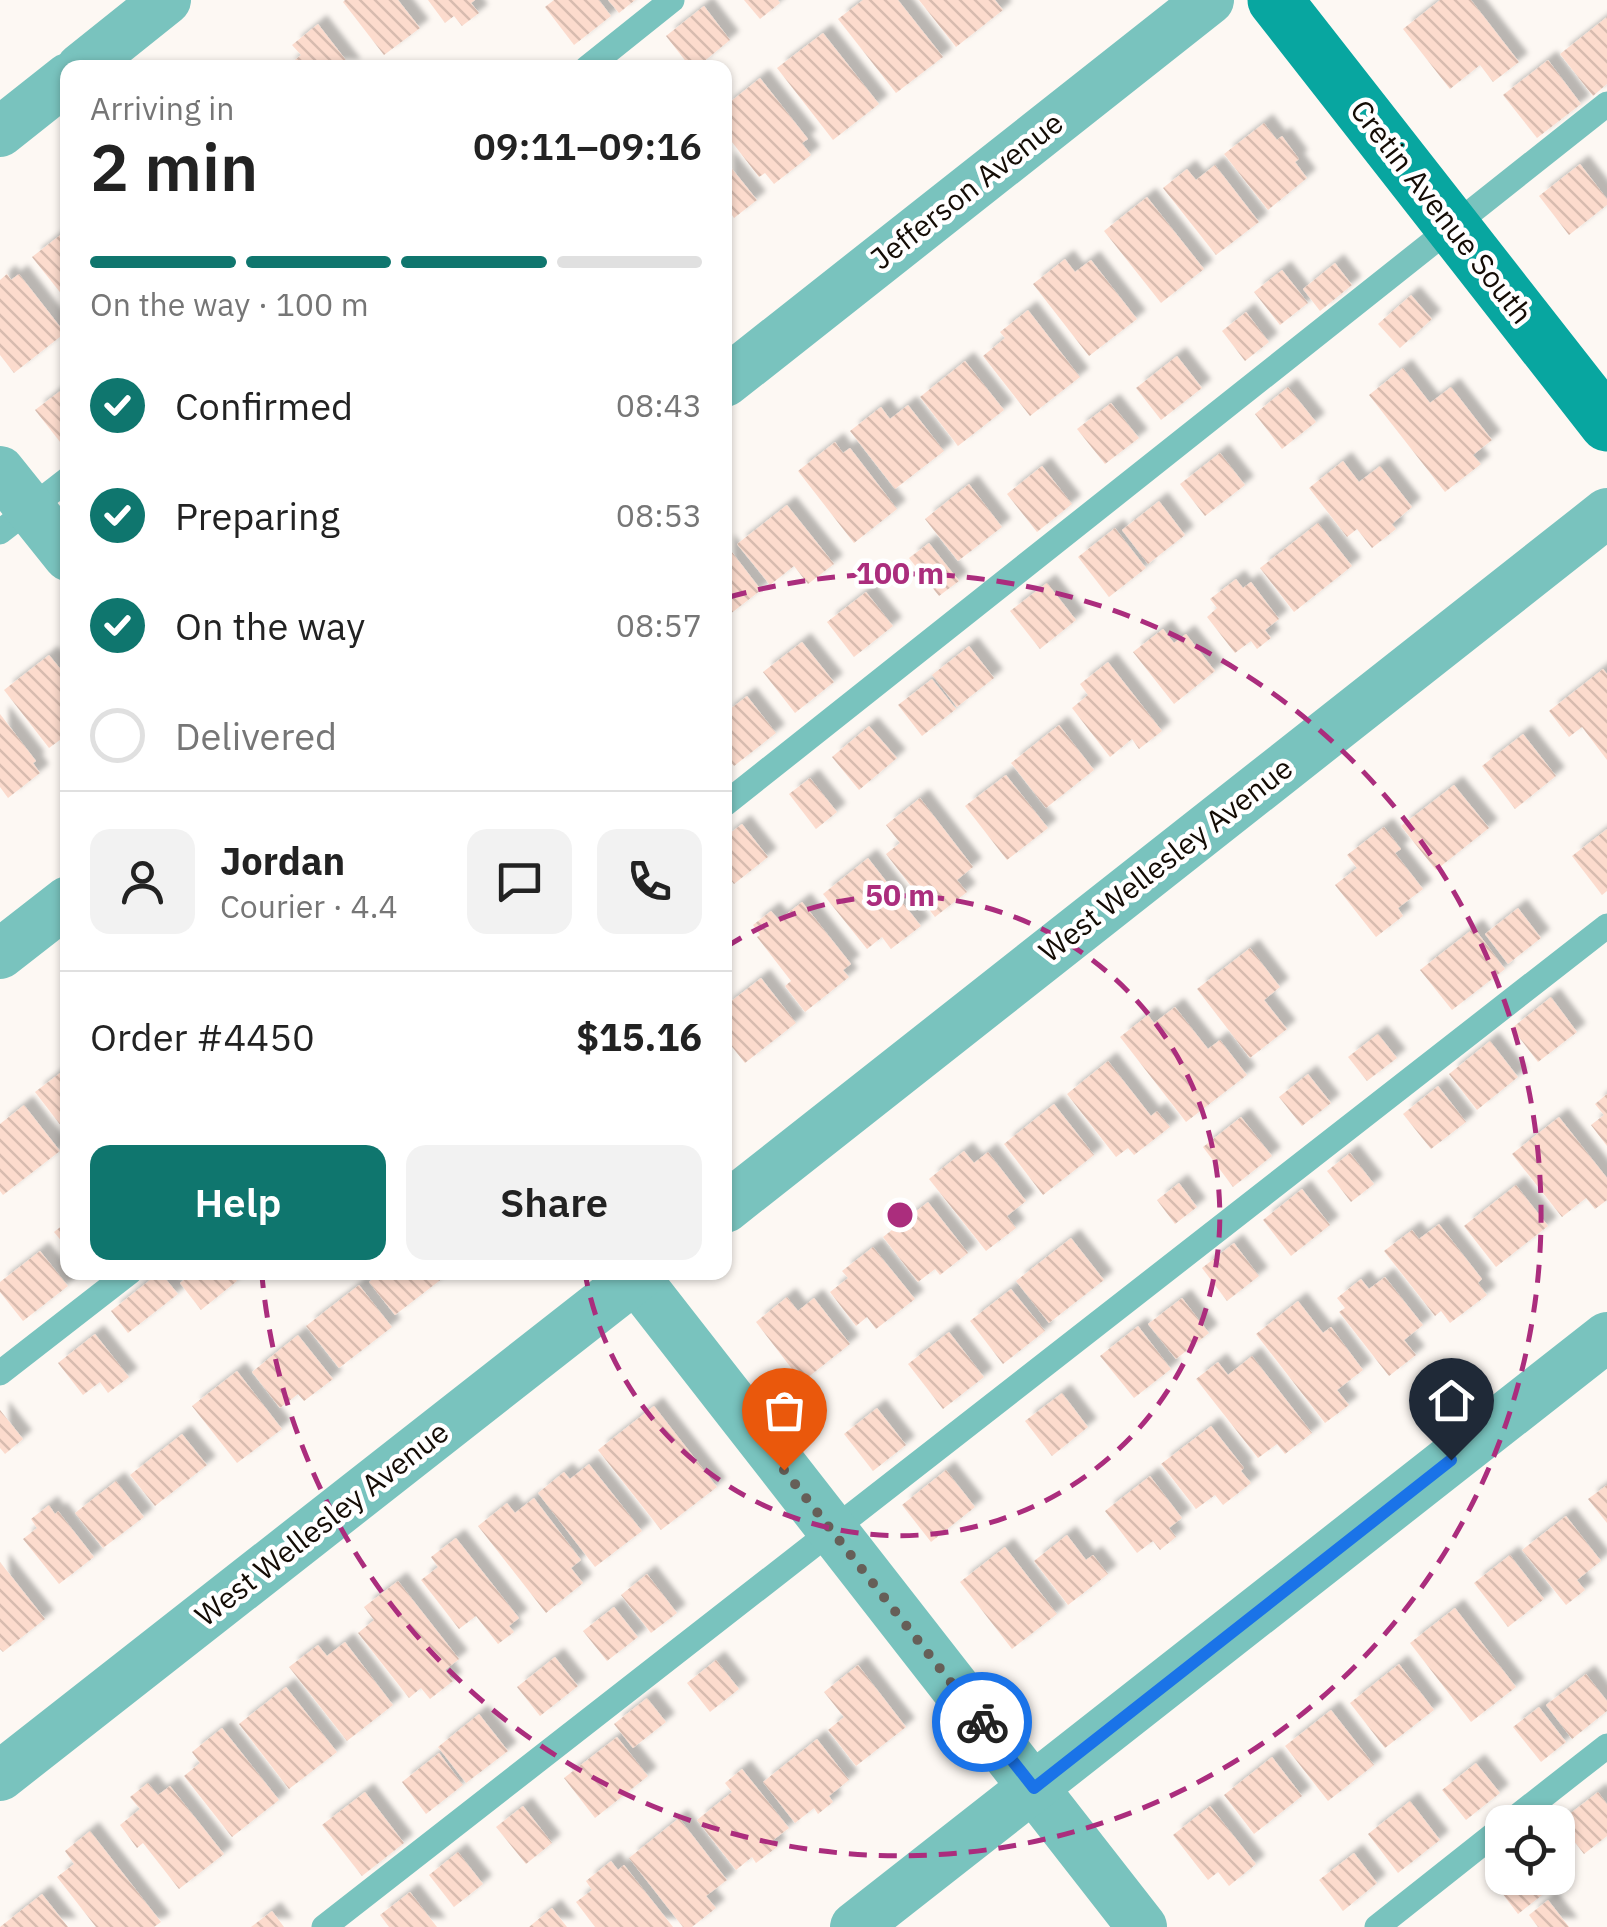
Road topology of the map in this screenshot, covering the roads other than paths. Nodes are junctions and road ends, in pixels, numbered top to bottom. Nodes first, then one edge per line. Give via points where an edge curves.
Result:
1 (166, 0) edge
2 (672, 0) edge
3 (1209, 0) edge
4 (1275, 0) edge
5 (91, 60) edge
6 (597, 60) edge
7 (60, 84) edge
8 (1607, 104) edge
9 (0, 132) edge
10 (1452, 226) junction
11 (732, 376) edge
12 (1607, 424) edge
13 (24, 498) edge
14 (1607, 513) edge
15 (60, 545) edge
16 (732, 798) edge
17 (60, 907) edge
18 (1607, 926) edge
19 (0, 954) edge
20 (732, 1202) edge
21 (120, 1280) edge
22 (629, 1280) edge
23 (642, 1280) edge
24 (1607, 1338) edge
25 (0, 1373) edge
26 (831, 1530) junction
27 (1607, 1746) edge
28 (0, 1776) edge
29 (1034, 1788) junction
30 (1532, 1805) edge
31 (1485, 1841) edge
32 (324, 1927) edge
33 (855, 1927) edge
34 (1142, 1927) edge
35 (1377, 1927) edge

1 - 5 street
2 - 6 lane
3 - 11 street, Jefferson Avenue
4 - 10 main road, Cretin Avenue South
7 - 9 street
8 - 10 lane
10 - 12 main road, Cretin Avenue South
10 - 16 lane
13 - 15 street
14 - 20 street, West Wellesley Avenue
17 - 19 street
18 - 26 lane
21 - 25 lane
22 - 28 street, West Wellesley Avenue
23 - 26 street
24 - 29 street
26 - 29 street
26 - 32 lane
27 - 30 lane
29 - 33 street
29 - 34 street
31 - 35 lane

